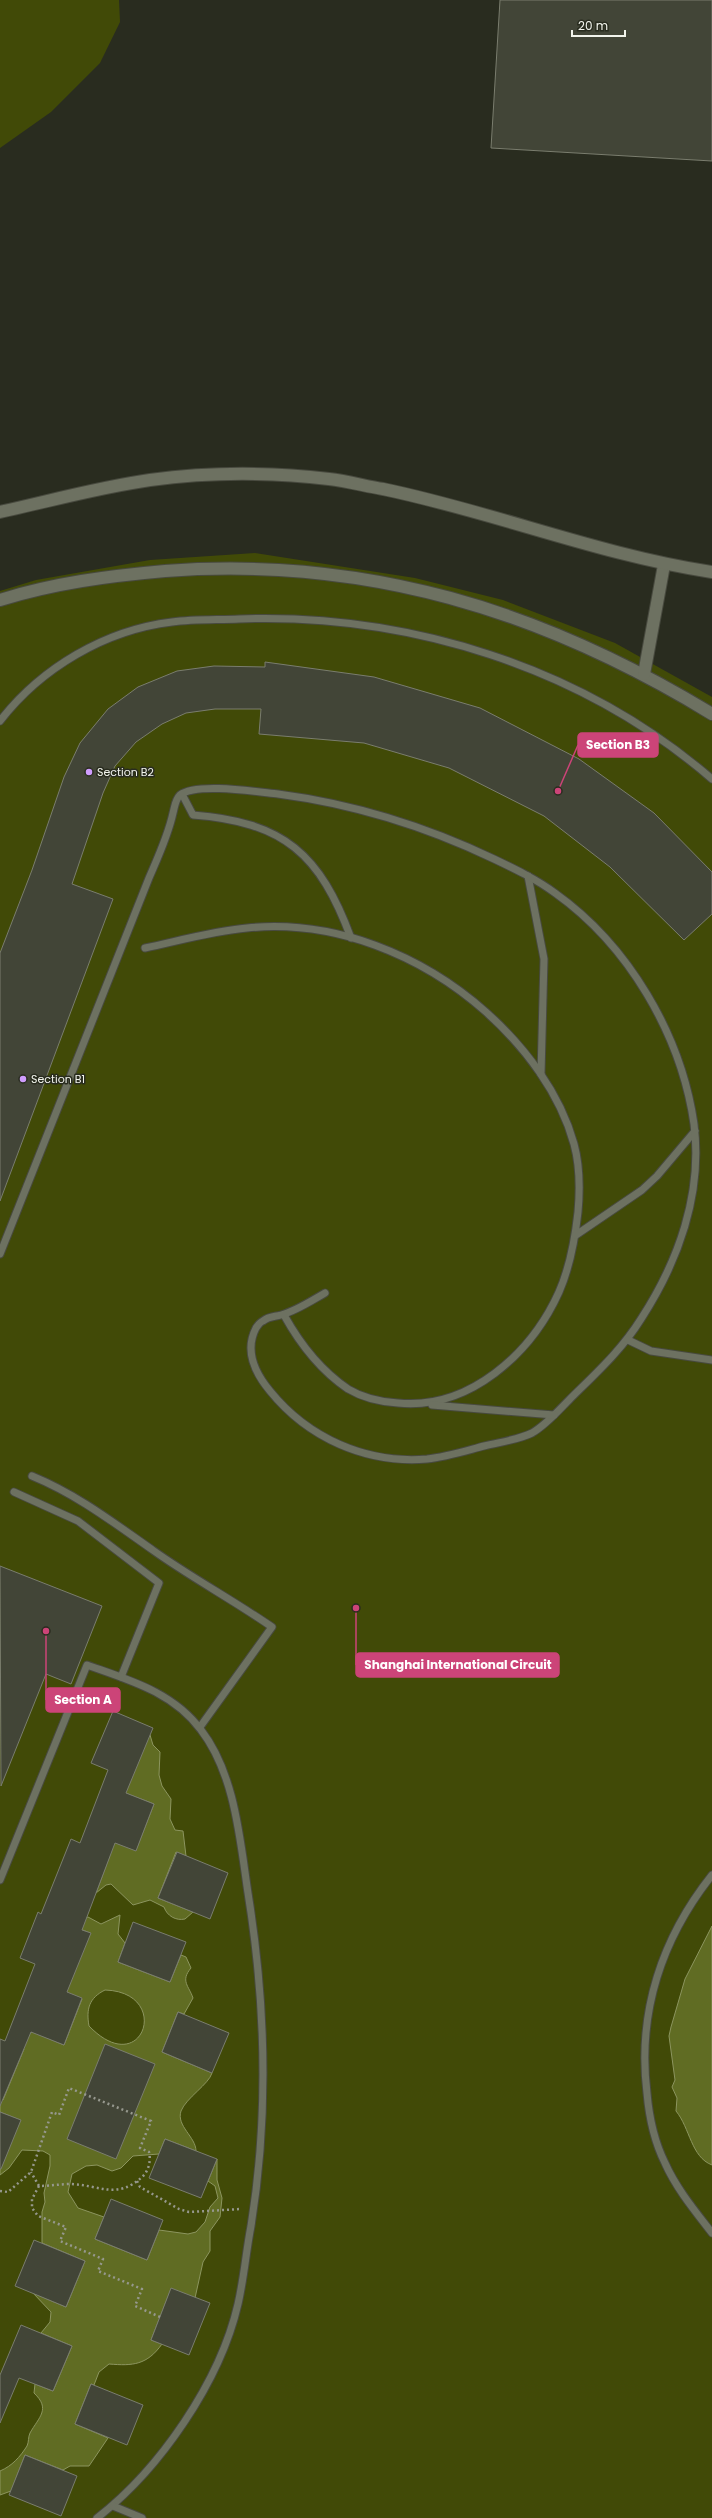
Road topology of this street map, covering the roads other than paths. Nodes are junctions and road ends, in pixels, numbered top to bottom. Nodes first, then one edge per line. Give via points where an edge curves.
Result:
1 (0, 512) edge
2 (664, 565) junction
3 (712, 572) edge
4 (0, 600) edge
5 (644, 674) junction
6 (712, 714) edge
7 (0, 721) edge
8 (712, 779) edge
9 (182, 794) junction
10 (528, 876) junction
11 (351, 938) junction
12 (145, 948) dead end
13 (541, 1074) junction
14 (695, 1131) junction
15 (576, 1235) junction
16 (0, 1254) edge
17 (325, 1293) dead end
18 (284, 1315) junction
19 (628, 1340) junction
20 (712, 1360) edge
21 (426, 1404) junction
22 (554, 1415) junction
23 (32, 1476) dead end
24 (14, 1492) dead end
25 (121, 1677) junction
26 (200, 1728) junction
27 (712, 1875) edge
28 (0, 1880) edge
29 (712, 2234) edge
30 (113, 2506) junction
31 (97, 2518) edge
32 (142, 2518) edge

1 - 2 street via 150,480 207,474 283,475 330,479 433,500
2 - 3 street
2 - 5 street
4 - 5 street via 33,590 106,576 190,569 265,568 328,573 389,582 448,596 554,633
5 - 6 street
7 - 8 lane via 32,687 61,664 94,645 136,628 173,621 253,619 355,623 443,640 536,671 616,712 656,736
9 - 10 lane via 215,789 270,793 356,807 441,835
9 - 11 lane via 193,815 242,821 280,838 296,849 328,884
9 - 16 lane via 174,805 165,840
10 - 13 lane via 544,959
10 - 14 lane via 554,892 586,919 604,936 634,974 666,1031 684,1082
11 - 12 lane via 313,929 279,926 245,928
11 - 13 lane via 398,954 436,974 468,996 496,1021
13 - 15 lane via 557,1101 575,1147 579,1175
14 - 15 lane via 642,1190
14 - 19 lane via 695,1168 686,1225 665,1281
15 - 21 lane via 566,1275 558,1294 525,1344 487,1379 466,1392
17 - 18 lane
18 - 21 lane via 296,1337 312,1357 350,1390 370,1399 389,1403
18 - 22 lane via 268,1318 257,1326 252,1343 254,1369 282,1405 309,1427 338,1444 388,1458 437,1457 530,1434
19 - 20 lane via 651,1351
19 - 22 lane
21 - 22 lane
23 - 26 lane via 75,1496 106,1515 153,1550 272,1627
24 - 25 lane via 78,1521 159,1583
25 - 26 lane via 148,1687 169,1699
25 - 28 lane via 87,1665
26 - 30 lane via 212,1745 233,1808 252,1914 263,2028 260,2170 238,2305 214,2368 199,2399 167,2447
27 - 29 lane via 681,1919 660,1963 647,2012 644,2056 648,2106 659,2149 673,2178
30 - 31 lane
30 - 32 lane

